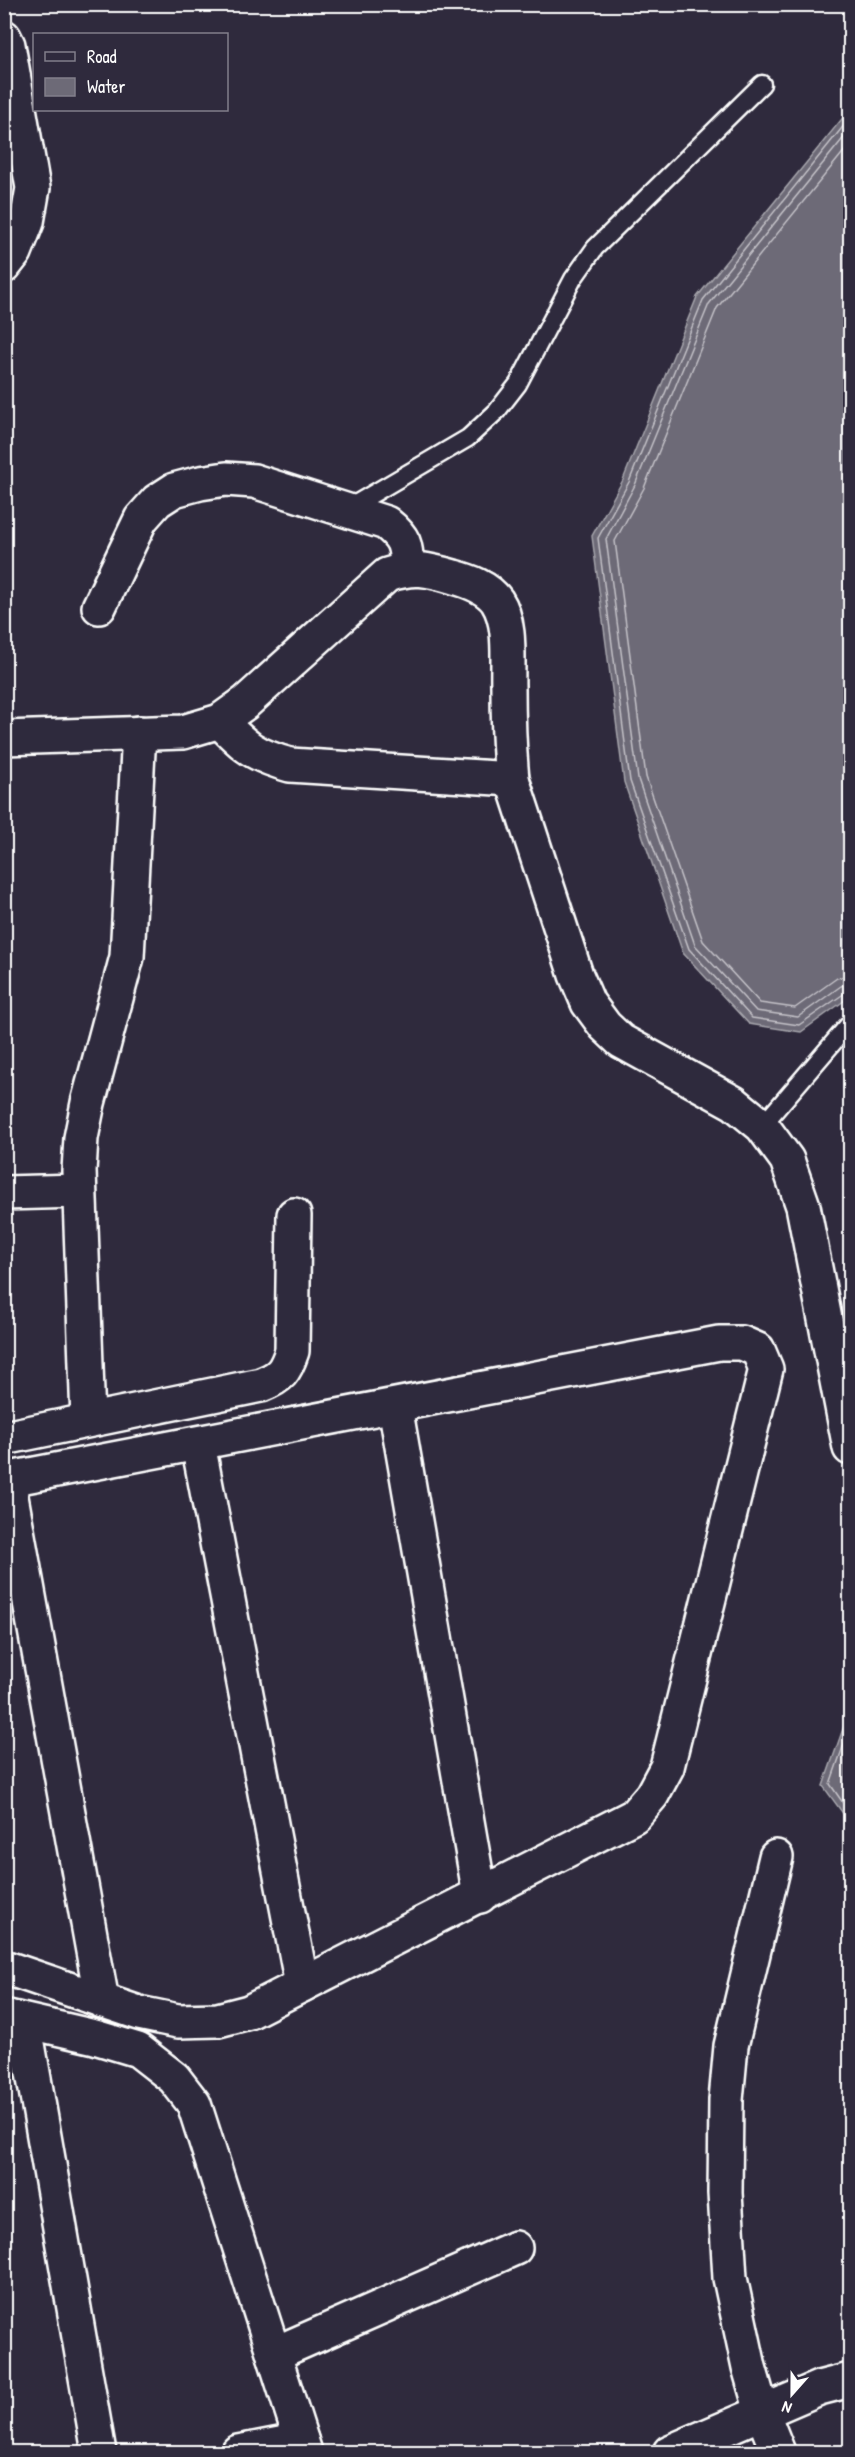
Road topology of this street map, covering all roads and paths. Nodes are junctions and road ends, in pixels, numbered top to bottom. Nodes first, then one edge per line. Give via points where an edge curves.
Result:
1 (4, 37) edge
2 (762, 84) dead end
3 (4, 266) edge
4 (345, 510) junction
5 (407, 568) junction
6 (99, 608) dead end
7 (220, 720) junction
8 (140, 733) junction
9 (4, 738) edge
10 (512, 779) junction
11 (850, 1023) edge
12 (762, 1126) junction
13 (79, 1191) junction
14 (4, 1193) edge
15 (294, 1215) dead end
16 (395, 1406) junction
17 (88, 1420) junction
18 (4, 1438) edge
19 (198, 1444) junction
20 (850, 1448) edge
21 (6, 1480) edge
22 (776, 1857) dead end
23 (480, 1896) junction
24 (4, 1967) edge
25 (302, 1985) junction
26 (102, 2001) junction
27 (14, 2019) edge
28 (515, 2248) dead end
29 (274, 2354) junction
30 (850, 2380) edge
31 (762, 2412) junction
32 (303, 2446) edge
33 (99, 2452) edge
34 (238, 2452) edge
35 (670, 2452) edge
36 (778, 2452) edge

1 - 3 street via 33,188 27,222 15,252
2 - 4 lane via 595,248 573,279 518,384 497,411 468,438
4 - 5 street via 386,523 398,532 406,545
4 - 6 street via 254,481 226,479 174,490 141,519
5 - 7 street via 387,575 245,703
5 - 10 street via 476,583 496,600 504,617 507,640
7 - 8 street via 183,732
7 - 10 street via 244,746 264,758 290,765
8 - 9 street
8 - 13 street via 127,957 81,1138
10 - 12 street via 588,1003 621,1041 734,1103
11 - 12 lane
12 - 20 street via 787,1160 803,1206
13 - 14 street
13 - 17 street
15 - 17 street via 292,1351 278,1378 261,1385
16 - 19 street
16 - 23 street
16 - 23 street via 719,1344 742,1343 758,1350 766,1369 667,1767 652,1795 634,1816
17 - 18 street
19 - 21 street
19 - 25 street
21 - 26 street
22 - 31 street via 731,2046 726,2100 730,2277
23 - 25 street
24 - 26 street
25 - 26 street via 249,2012 218,2020 178,2021
27 - 29 street via 138,2050 174,2078 194,2104
27 - 33 street
28 - 29 street
29 - 32 street
30 - 31 street via 819,2388
31 - 35 street
31 - 36 street
32 - 34 street

